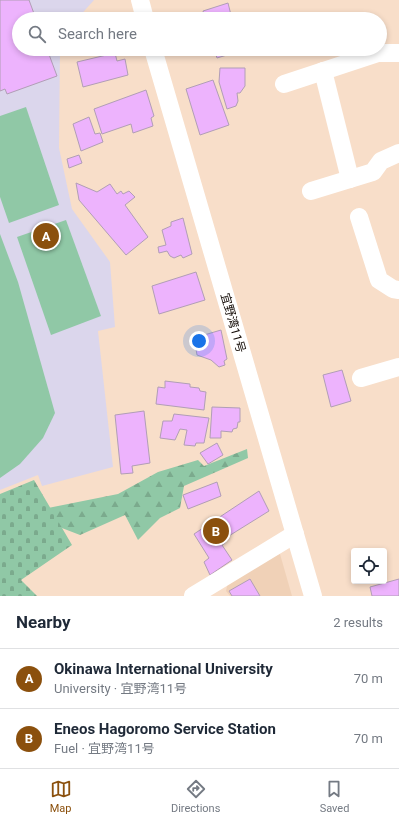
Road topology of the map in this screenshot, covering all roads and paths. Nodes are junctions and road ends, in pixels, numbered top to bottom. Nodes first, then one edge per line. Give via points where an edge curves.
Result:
1 (140, 0) edge
2 (143, 12) edge
3 (387, 53) edge
4 (399, 53) edge
5 (155, 56) edge
6 (369, 56) edge
7 (323, 71) junction
8 (284, 84) dead end
9 (399, 153) edge
10 (350, 179) junction
11 (312, 191) dead end
12 (360, 217) dead end
13 (399, 290) edge
14 (399, 368) edge
15 (361, 378) dead end
16 (295, 534) junction
17 (193, 596) edge
18 (313, 596) edge

1 - 2 street
3 - 4 street
5 - 16 street, 宜野湾11号
6 - 7 street
7 - 8 street
7 - 10 street
9 - 10 street via 381,162 373,172
10 - 11 street
12 - 13 street via 379,280
14 - 15 street
16 - 17 street
16 - 18 street, 宜野湾11号

